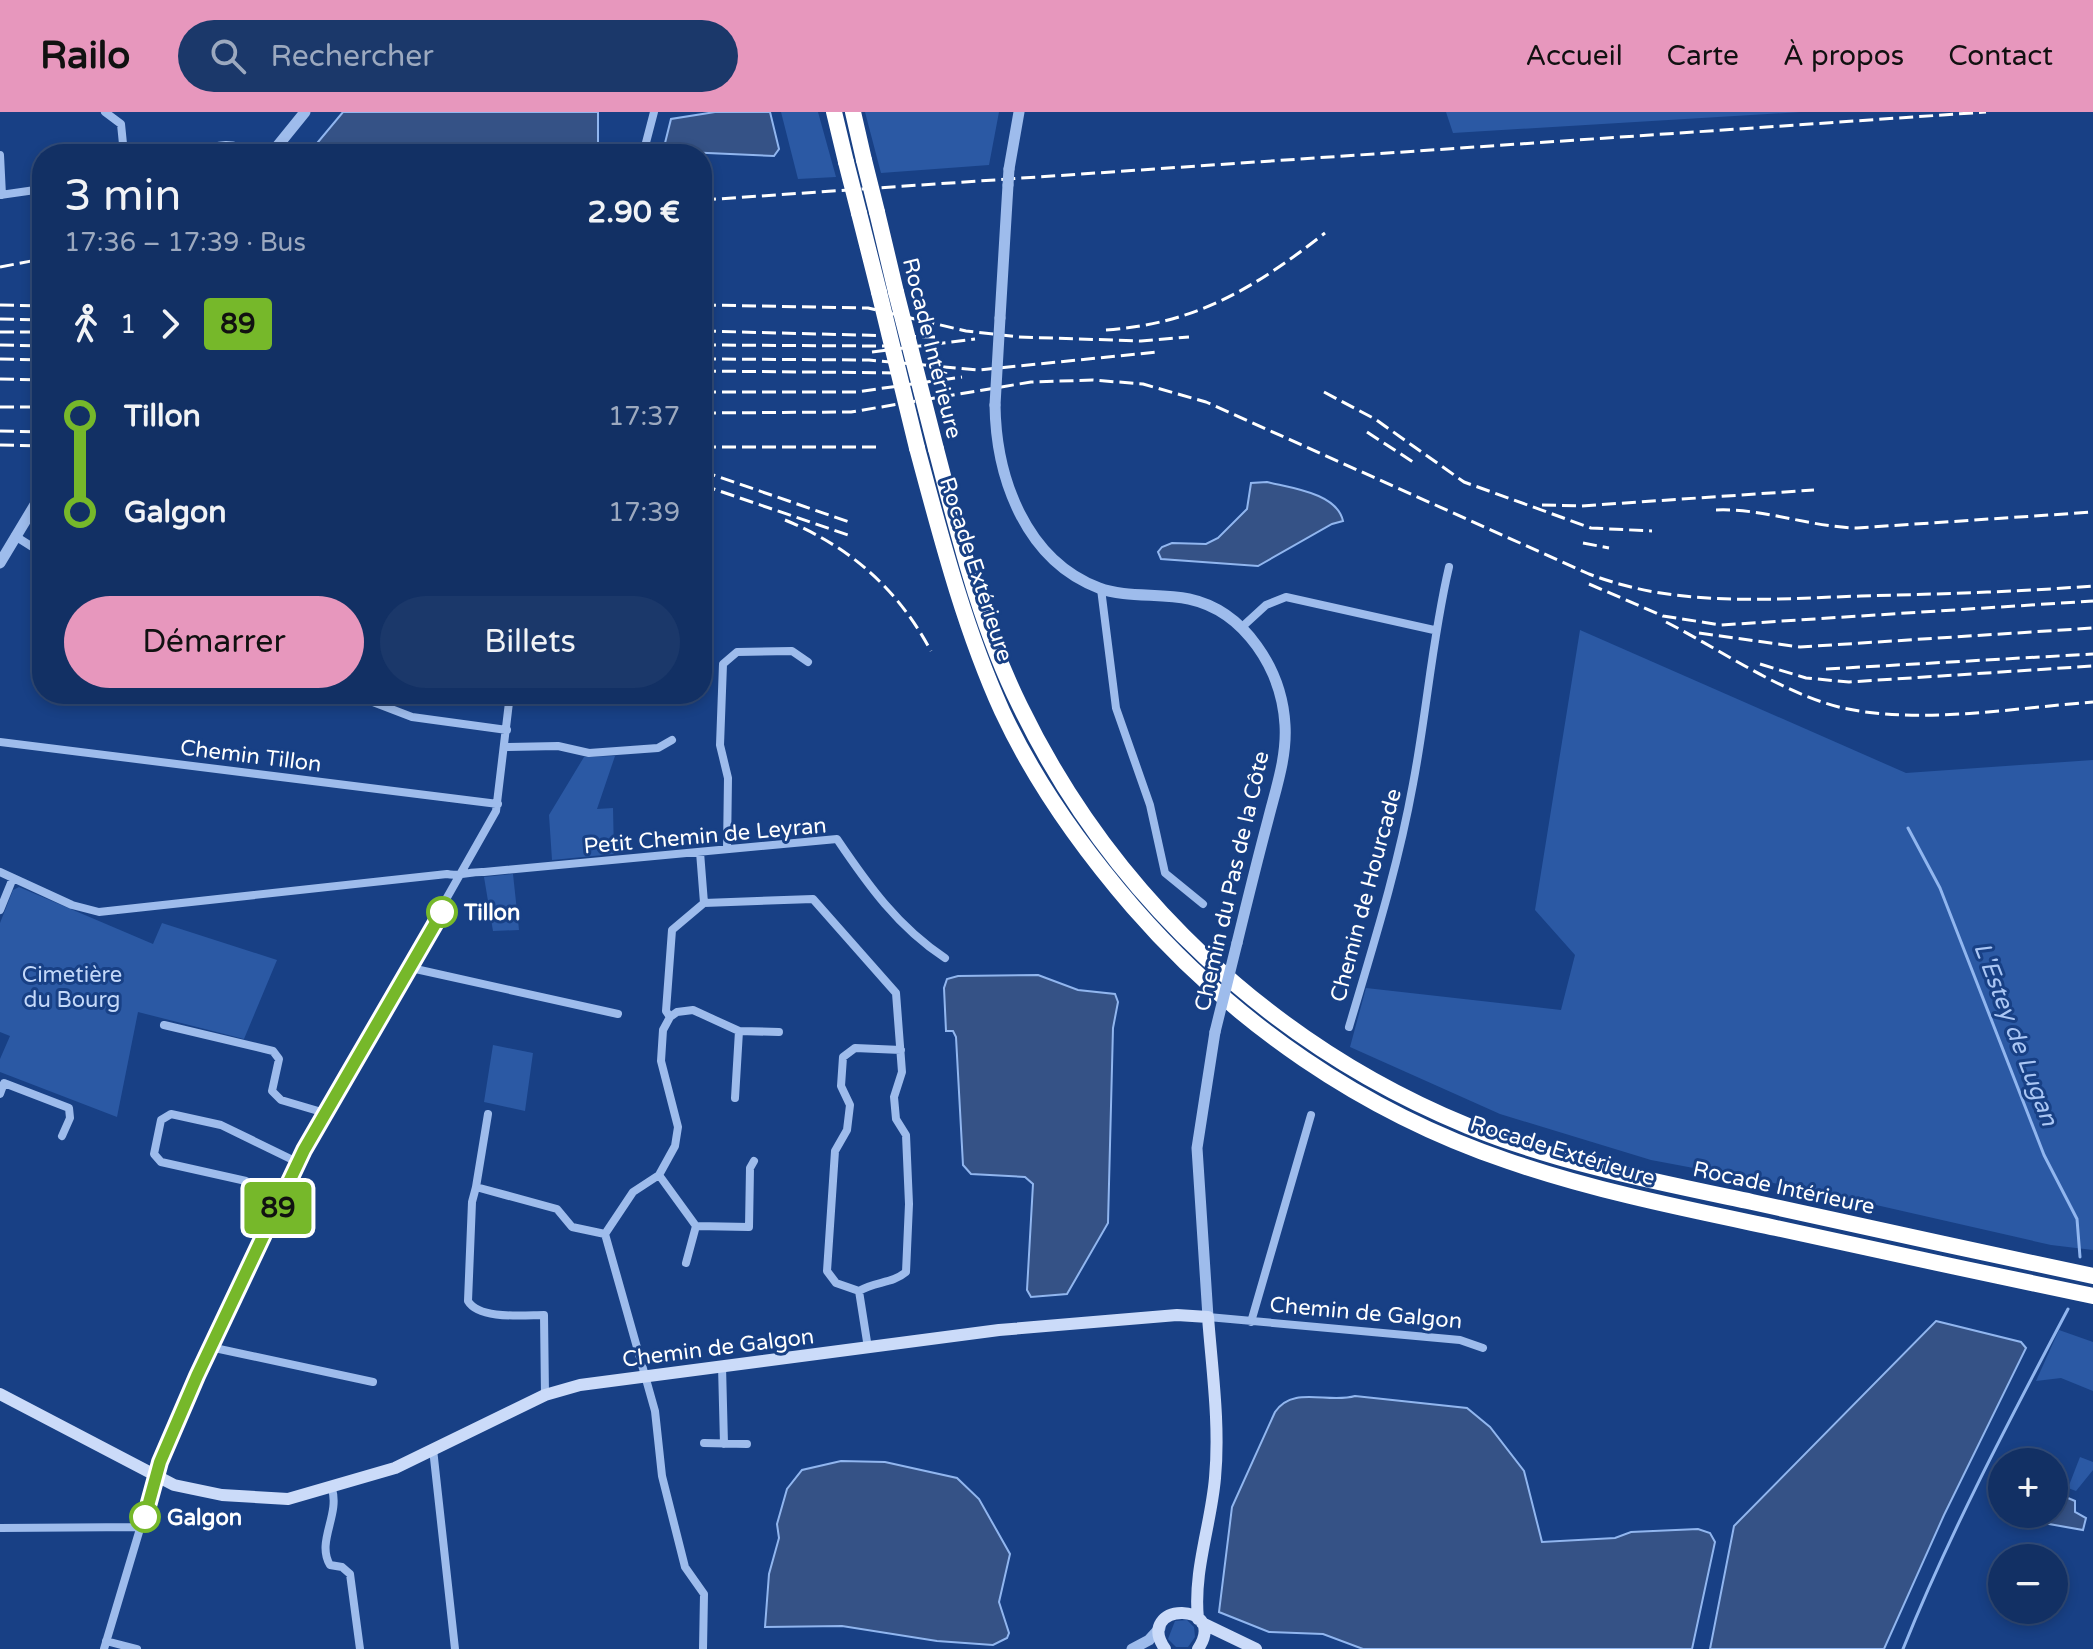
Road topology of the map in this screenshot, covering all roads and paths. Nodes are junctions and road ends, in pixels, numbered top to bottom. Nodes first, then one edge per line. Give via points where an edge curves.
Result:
1 (105, 112) edge
2 (305, 112) edge
3 (654, 112) edge
4 (834, 112) edge
5 (853, 112) edge
6 (1019, 112) edge
7 (123, 144) edge
8 (217, 144) edge
9 (239, 144) edge
10 (279, 144) edge
11 (646, 144) edge
12 (0, 155) edge
13 (32, 190) edge
14 (1, 195) edge
15 (887, 292) junction
16 (32, 509) edge
17 (15, 536) junction
18 (32, 547) edge
19 (0, 563) edge
20 (1449, 567) dead end
21 (1101, 589) junction
22 (1242, 627) junction
23 (1434, 630) junction
24 (808, 662) dead end
25 (378, 704) edge
26 (509, 704) edge
27 (507, 730) junction
28 (672, 740) dead end
29 (0, 742) edge
30 (506, 747) junction
31 (498, 804) junction
32 (727, 849) junction
33 (700, 852) junction
34 (0, 872) edge
35 (464, 873) junction
36 (13, 878) junction
37 (704, 903) junction
38 (1203, 904) dead end
39 (0, 910) edge
40 (945, 958) dead end
41 (411, 968) junction
42 (618, 1014) dead end
43 (670, 1017) junction
44 (164, 1025) dead end
45 (1349, 1027) dead end
46 (739, 1031) junction
47 (779, 1032) dead end
48 (901, 1050) junction
49 (0, 1094) edge
50 (735, 1098) dead end
51 (325, 1113) junction
52 (488, 1114) dead end
53 (1311, 1115) dead end
54 (62, 1136) dead end
55 (754, 1161) dead end
56 (299, 1163) junction
57 (659, 1175) junction
58 (476, 1187) junction
59 (282, 1198) junction
60 (696, 1226) junction
61 (605, 1234) junction
62 (686, 1263) dead end
63 (2093, 1276) edge
64 (859, 1291) junction
65 (2093, 1296) edge
66 (1208, 1317) junction
67 (1251, 1322) junction
68 (210, 1347) junction
69 (868, 1348) junction
70 (1483, 1348) dead end
71 (722, 1366) junction
72 (646, 1377) junction
73 (373, 1382) dead end
74 (0, 1394) edge
75 (545, 1395) junction
76 (704, 1443) dead end
77 (724, 1444) junction
78 (747, 1444) dead end
79 (433, 1449) junction
80 (157, 1478) junction
81 (332, 1489) junction
82 (142, 1527) junction
83 (0, 1528) edge
84 (1197, 1581) junction
85 (1176, 1612) junction
86 (1200, 1621) junction
87 (1160, 1628) junction
88 (1236, 1640) junction
89 (105, 1645) edge
90 (137, 1649) edge
91 (360, 1649) edge
92 (455, 1649) edge
93 (703, 1649) edge
94 (1132, 1649) edge
95 (1165, 1649) edge
96 (1199, 1649) edge
97 (1256, 1649) edge

1 - 7 street via 121,124
2 - 10 street
3 - 11 street
4 - 15 highway, Rocade Extérieure, bridge via 859,213
5 - 15 highway, Rocade Intérieure, bridge via 877,212
6 - 21 street, Chemin du Pas de la Côte, bridge via 1009,169 995,405 999,464 1017,510 1043,546 1069,573
8 - 9 street
12 - 14 street
13 - 14 street
15 - 63 highway, Rocade Intérieure, bridge via 990,637 1020,706 1065,789 1114,858 1168,922 1247,995 1290,1028 1407,1099 1517,1143 1647,1180
15 - 65 highway, Rocade Extérieure, bridge via 917,448 973,643 1004,715 1099,867 1200,977 1284,1047 1399,1116 1508,1161 1646,1200
16 - 17 street
17 - 18 street
17 - 19 street
20 - 23 street, Chemin de Hourcade
21 - 22 street, Chemin du Pas de la Côte via 1191,599
21 - 38 street via 1116,708 1150,805 1165,873
22 - 23 street via 1266,605 1286,597
22 - 66 street, Chemin du Pas de la Côte, bridge via 1265,657 1281,696 1284,757 1215,1032 1197,1148
23 - 45 street, Chemin de Hourcade via 1414,783 1392,882
24 - 32 street via 792,651 737,652 723,664 720,745 728,778
25 - 27 street via 412,717
26 - 27 street
27 - 30 street
28 - 30 street via 658,748 589,753 558,746
29 - 31 street, Chemin Tillon
30 - 31 street
31 - 35 street
32 - 33 street, Petit Chemin de Leyran
32 - 40 street, Petit Chemin de Leyran via 837,839 885,908
33 - 35 street, Petit Chemin de Leyran
33 - 37 street
34 - 36 street, Petit Chemin de Leyran
35 - 36 street, Petit Chemin de Leyran via 99,912
35 - 41 street
36 - 39 street
37 - 43 street via 672,930 666,1011
37 - 48 street via 807,897 896,993
41 - 42 street
41 - 51 street
43 - 46 street via 693,1010
43 - 57 street via 663,1030 662,1074 678,1127 670,1160
44 - 51 street via 273,1051 279,1059 272,1091 281,1100
46 - 47 street
46 - 50 street
48 - 64 street via 902,1072 894,1097 896,1119 906,1135 906,1272 896,1281 872,1283
48 - 64 street via 855,1048 843,1057 841,1086 850,1105 847,1130 835,1151 827,1271 836,1283
49 - 54 street via 4,1083 69,1108
51 - 56 street
52 - 58 street
53 - 67 street
55 - 60 street via 749,1227
56 - 59 street
56 - 59 street via 221,1125 171,1114 161,1120 154,1154 161,1162 246,1181
57 - 60 street
57 - 61 street via 633,1192
58 - 61 street via 557,1209 572,1227
58 - 75 street via 468,1301 474,1308 544,1315
59 - 68 street
60 - 62 street
61 - 72 street
64 - 69 street
66 - 67 street, Chemin de Galgon
66 - 69 main road, Chemin de Galgon via 999,1330
66 - 84 main road, Chemin du Pas de la Côte via 1216,1475
67 - 70 street, Chemin de Galgon via 1460,1340
68 - 73 street
68 - 80 street
69 - 71 main road, Chemin de Galgon
71 - 72 main road, Chemin de Galgon
71 - 77 street
72 - 75 main road, Chemin de Galgon
72 - 93 street via 662,1476 685,1567 704,1594
74 - 80 main road, Chemin de Galgon
75 - 79 main road, Chemin de Galgon
76 - 77 street
77 - 78 street
79 - 81 main road, Chemin de Galgon
79 - 92 street
80 - 81 main road, Chemin de Galgon via 222,1495 288,1499
80 - 82 street
81 - 91 street via 335,1511 325,1556 330,1565 350,1574
82 - 83 street
82 - 89 street
84 - 85 main road, Chemin du Pas de la Côte
84 - 86 main road, Chemin du Pas de la Côte
85 - 86 main road
85 - 87 main road, Chemin du Pas de la Côte
86 - 88 main road
86 - 96 main road, Chemin du Pas de la Côte via 1204,1640
87 - 94 street
87 - 95 main road
88 - 96 main road
88 - 97 main road
89 - 90 street

